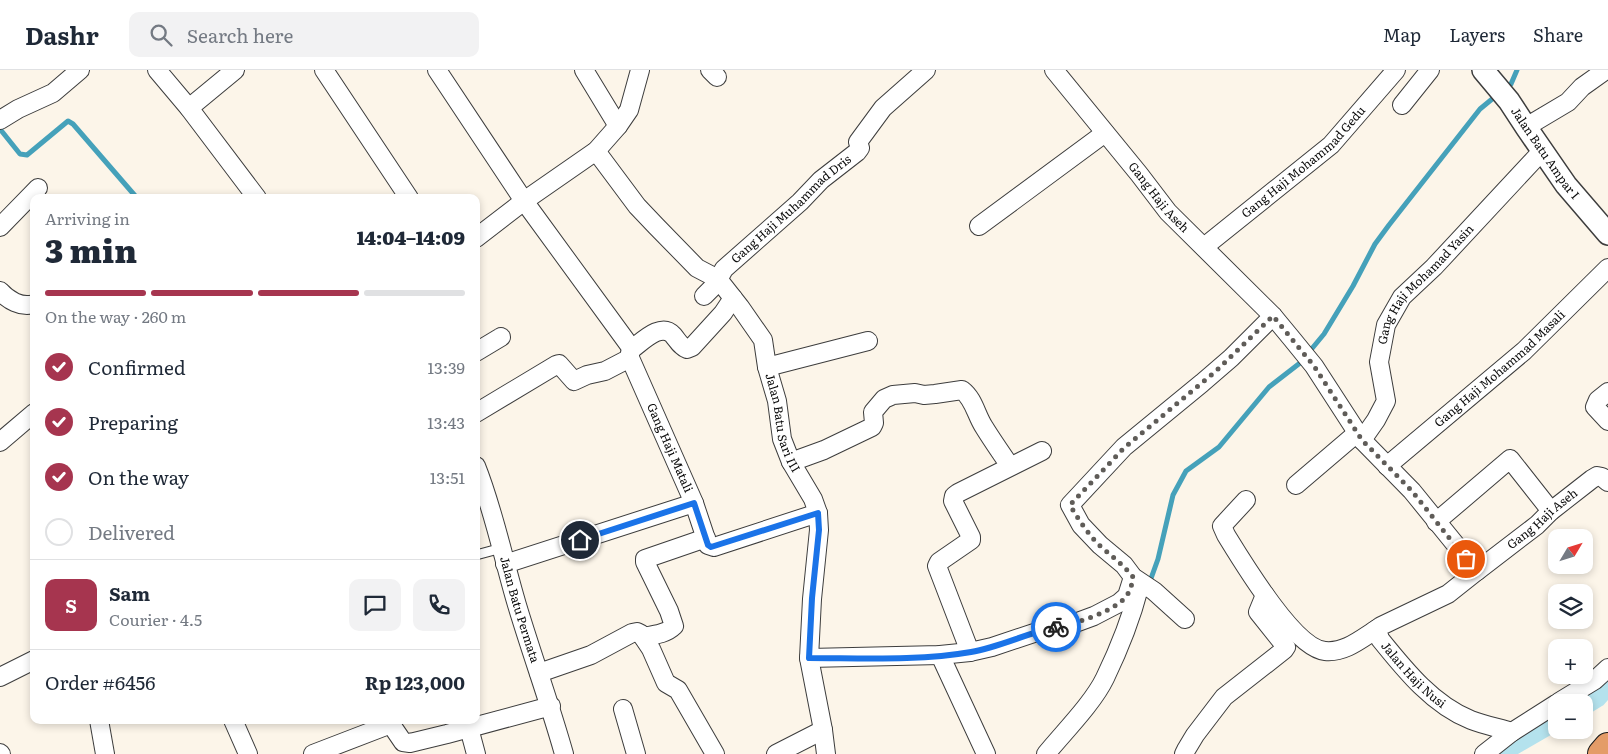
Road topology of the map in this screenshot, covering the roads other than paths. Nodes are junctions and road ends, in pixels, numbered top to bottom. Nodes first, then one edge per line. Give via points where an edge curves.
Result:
1 (80, 70) edge
2 (157, 70) edge
3 (235, 70) edge
4 (324, 70) edge
5 (437, 70) edge
6 (584, 70) edge
7 (640, 70) edge
8 (926, 70) edge
9 (1396, 70) edge
10 (1430, 70) edge
11 (1606, 70) edge
12 (1062, 73) edge
13 (1486, 74) edge
14 (1402, 105) dead end
15 (189, 108) junction
16 (0, 120) edge
17 (618, 126) junction
18 (1526, 128) junction
19 (1105, 133) junction
20 (596, 151) junction
21 (1542, 151) junction
22 (254, 194) edge
23 (406, 194) edge
24 (30, 199) edge
25 (524, 200) junction
26 (979, 226) dead end
27 (0, 227) edge
28 (1608, 234) edge
29 (480, 235) edge
30 (1204, 247) junction
31 (1608, 268) edge
32 (712, 287) junction
33 (2, 297) edge
34 (30, 304) edge
35 (728, 305) junction
36 (1273, 316) junction
37 (501, 337) dead end
38 (868, 341) dead end
39 (480, 350) edge
40 (631, 354) junction
41 (767, 368) junction
42 (1608, 392) edge
43 (480, 411) edge
44 (30, 416) edge
45 (1608, 422) edge
46 (1360, 437) junction
47 (0, 442) edge
48 (1042, 451) dead end
49 (791, 462) junction
50 (1010, 466) junction
51 (1387, 466) junction
52 (1606, 477) edge
53 (1296, 485) dead end
54 (482, 496) edge
55 (1246, 500) dead end
56 (694, 503) junction
57 (1551, 510) junction
58 (818, 513) junction
59 (1436, 522) junction
60 (706, 538) junction
61 (480, 555) edge
62 (503, 556) junction
63 (1476, 572) junction
64 (1136, 579) junction
65 (1265, 595) junction
66 (1185, 619) dead end
67 (1377, 629) junction
68 (643, 638) junction
69 (970, 652) junction
70 (940, 655) junction
71 (809, 658) junction
72 (30, 662) edge
73 (1608, 668) edge
74 (539, 673) junction
75 (0, 677) edge
76 (1572, 694) edge
77 (550, 706) junction
78 (623, 709) dead end
79 (1548, 709) edge
80 (100, 724) edge
81 (235, 724) edge
82 (384, 724) edge
83 (390, 724) edge
84 (469, 728) junction
85 (824, 730) junction
86 (1512, 732) junction
87 (1608, 747) edge
88 (105, 754) edge
89 (248, 754) edge
90 (313, 754) edge
91 (476, 754) edge
92 (564, 754) edge
93 (636, 754) edge
94 (716, 754) edge
95 (776, 754) edge
96 (826, 754) edge
97 (986, 754) edge
98 (1046, 754) edge
99 (1184, 754) edge
100 (1484, 754) edge
101 (1602, 754) edge

1 - 16 street via 52,93
2 - 15 street
3 - 15 street
4 - 23 street
5 - 25 street, Gang Haji Matali
6 - 17 street
7 - 17 street via 629,110
8 - 32 street, Gang Haji Muhammad Dris via 883,108 858,142 858,152 821,180 724,269
9 - 30 street, Gang Haji Mohammad Gedu via 1331,145
10 - 14 street
11 - 18 street via 1568,102
12 - 19 street, Gang Haji Aseh
13 - 18 street, Jalan Batu Ampar I
15 - 22 street
17 - 20 street
18 - 21 street, Jalan Batu Ampar I
19 - 26 street
19 - 30 street, Gang Haji Aseh via 1168,212
20 - 25 street
20 - 32 street, Jalan Batu Sari III via 637,206
21 - 28 street, Jalan Batu Ampar I
21 - 46 street, Gang Haji Mohamad Yasin via 1402,297 1386,325 1379,362 1386,401 1376,420
24 - 27 street
25 - 29 street
25 - 40 street, Gang Haji Matali
30 - 36 street, Gang Haji Aseh
31 - 51 street, Gang Haji Mohammad Masali via 1524,351
32 - 35 street, Jalan Batu Sari III
33 - 34 street via 22,305
35 - 40 street via 692,347 683,348 671,333 657,331
35 - 41 street, Jalan Batu Sari III via 763,340
36 - 46 street, Gang Haji Aseh via 1314,366
36 - 64 street via 1224,364 1124,448 1070,505 1081,525
37 - 39 street
38 - 41 street
40 - 43 street via 605,371 574,380 559,364
40 - 56 street, Gang Haji Matali
41 - 49 street, Jalan Batu Sari III via 777,401 782,439
42 - 45 street via 1596,403
44 - 47 street
46 - 51 street, Gang Haji Aseh
46 - 53 street, Gang Haji Mohamad Yasin
48 - 50 street
49 - 50 street via 872,427 873,412 888,397 962,390
49 - 58 street, Jalan Batu Sari III
50 - 69 street via 954,496 953,501 971,540 938,564
51 - 59 street, Gang Haji Aseh
52 - 57 street, Gang Haji Aseh via 1597,476
54 - 62 street, Jalan Batu Permata
55 - 65 street via 1222,526
56 - 60 street
56 - 62 street, Gang Haji Matali
57 - 59 street via 1510,459
57 - 63 street, Gang Haji Aseh via 1537,525
58 - 60 street via 714,547 708,545
58 - 71 street, Jalan Batu Sari III
59 - 63 street, Gang Haji Aseh
60 - 68 street via 646,557 645,562 674,626
61 - 62 lane
62 - 74 street, Jalan Batu Permata
63 - 67 street, Jalan Haji Nusi via 1448,594
64 - 66 street
64 - 69 street via 1127,596 1094,616
64 - 98 street via 1139,588 1132,614 1105,679 1084,710
65 - 67 street via 1302,639 1323,651 1343,650
65 - 99 street via 1258,612 1286,647 1224,697
67 - 86 street, Jalan Haji Nusi via 1380,639 1406,671 1442,704 1470,720
68 - 74 street via 638,632 632,633 592,655
68 - 94 street via 666,683 678,690
69 - 70 street
70 - 71 street
70 - 97 street
71 - 85 street, Jalan Batu Sari III
72 - 75 street
73 - 76 street
74 - 77 street, Jalan Batu Permata
77 - 84 street
77 - 92 street, Jalan Batu Permata
78 - 93 street
79 - 86 street
80 - 88 street
81 - 89 street
82 - 90 street
83 - 84 street via 403,742
84 - 91 street
85 - 95 street
85 - 96 street, Jalan Batu Sari III
86 - 100 street
87 - 101 highway

